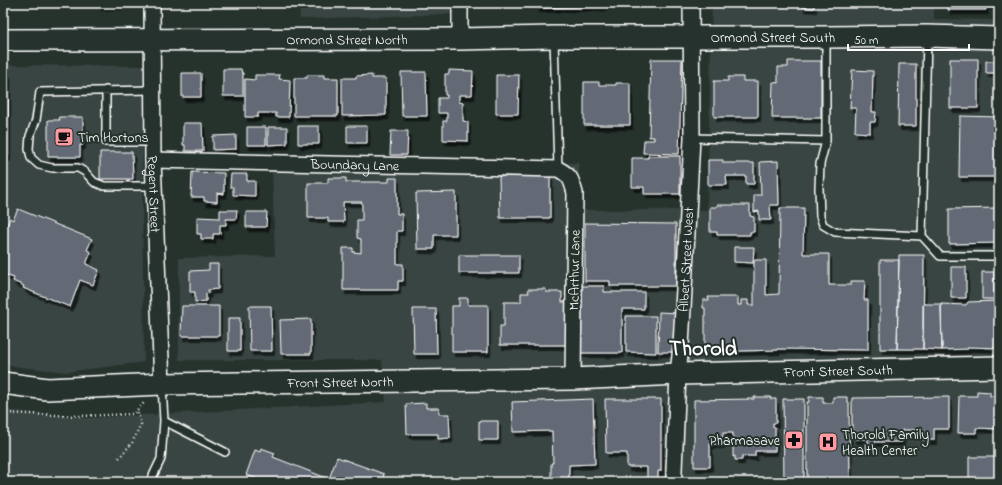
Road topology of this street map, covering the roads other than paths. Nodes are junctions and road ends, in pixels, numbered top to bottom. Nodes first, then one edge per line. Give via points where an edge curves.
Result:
1 (152, 3) edge
2 (460, 3) edge
3 (691, 3) edge
4 (927, 36) junction
5 (554, 37) junction
6 (692, 37) junction
7 (826, 37) junction
8 (999, 38) edge
9 (460, 39) junction
10 (3, 40) edge
11 (152, 40) junction
12 (106, 90) junction
13 (153, 90) junction
14 (692, 138) junction
15 (826, 141) junction
16 (153, 142) junction
17 (152, 160) junction
18 (558, 169) junction
19 (154, 186) junction
20 (922, 236) junction
21 (999, 256) edge
22 (999, 367) edge
23 (678, 374) junction
24 (573, 379) junction
25 (3, 384) edge
26 (162, 384) junction
27 (164, 421) junction
28 (225, 452) dead end
29 (151, 481) edge
30 (674, 482) edge

1 - 11 street, Regent Street
2 - 9 street
3 - 6 street, Albert Street West
4 - 7 main road, Ormond Street South
4 - 8 main road, Ormond Street South
4 - 20 lane
5 - 6 main road, Ormond Street North
5 - 9 main road, Ormond Street North
5 - 18 lane
6 - 7 main road, Ormond Street South
6 - 14 street, Albert Street West
7 - 15 lane
9 - 11 main road, Ormond Street North
10 - 11 main road, Ormond Street North
11 - 13 street, Regent Street
12 - 13 lane
12 - 16 lane via 106,142
12 - 19 lane via 40,92 36,120 30,136 31,158 39,165 52,168 78,168 94,182 104,186
13 - 16 street, Regent Street
14 - 15 lane
14 - 23 street, Albert Street West
15 - 20 lane via 820,164 819,188 820,216 823,225 835,232
16 - 17 street, Regent Street
17 - 18 street, Boundary Lane
17 - 19 street, Regent Street
18 - 24 street, McArthur Lane via 567,174 575,193
19 - 26 street, Regent Street
20 - 21 lane via 940,256
22 - 23 main road, Front Street South
23 - 24 main road, Front Street North
23 - 30 street, Albert Street West
24 - 26 main road, Front Street North
25 - 26 main road, Front Street North via 47,389
26 - 27 lane
27 - 28 lane
27 - 29 lane via 161,459

